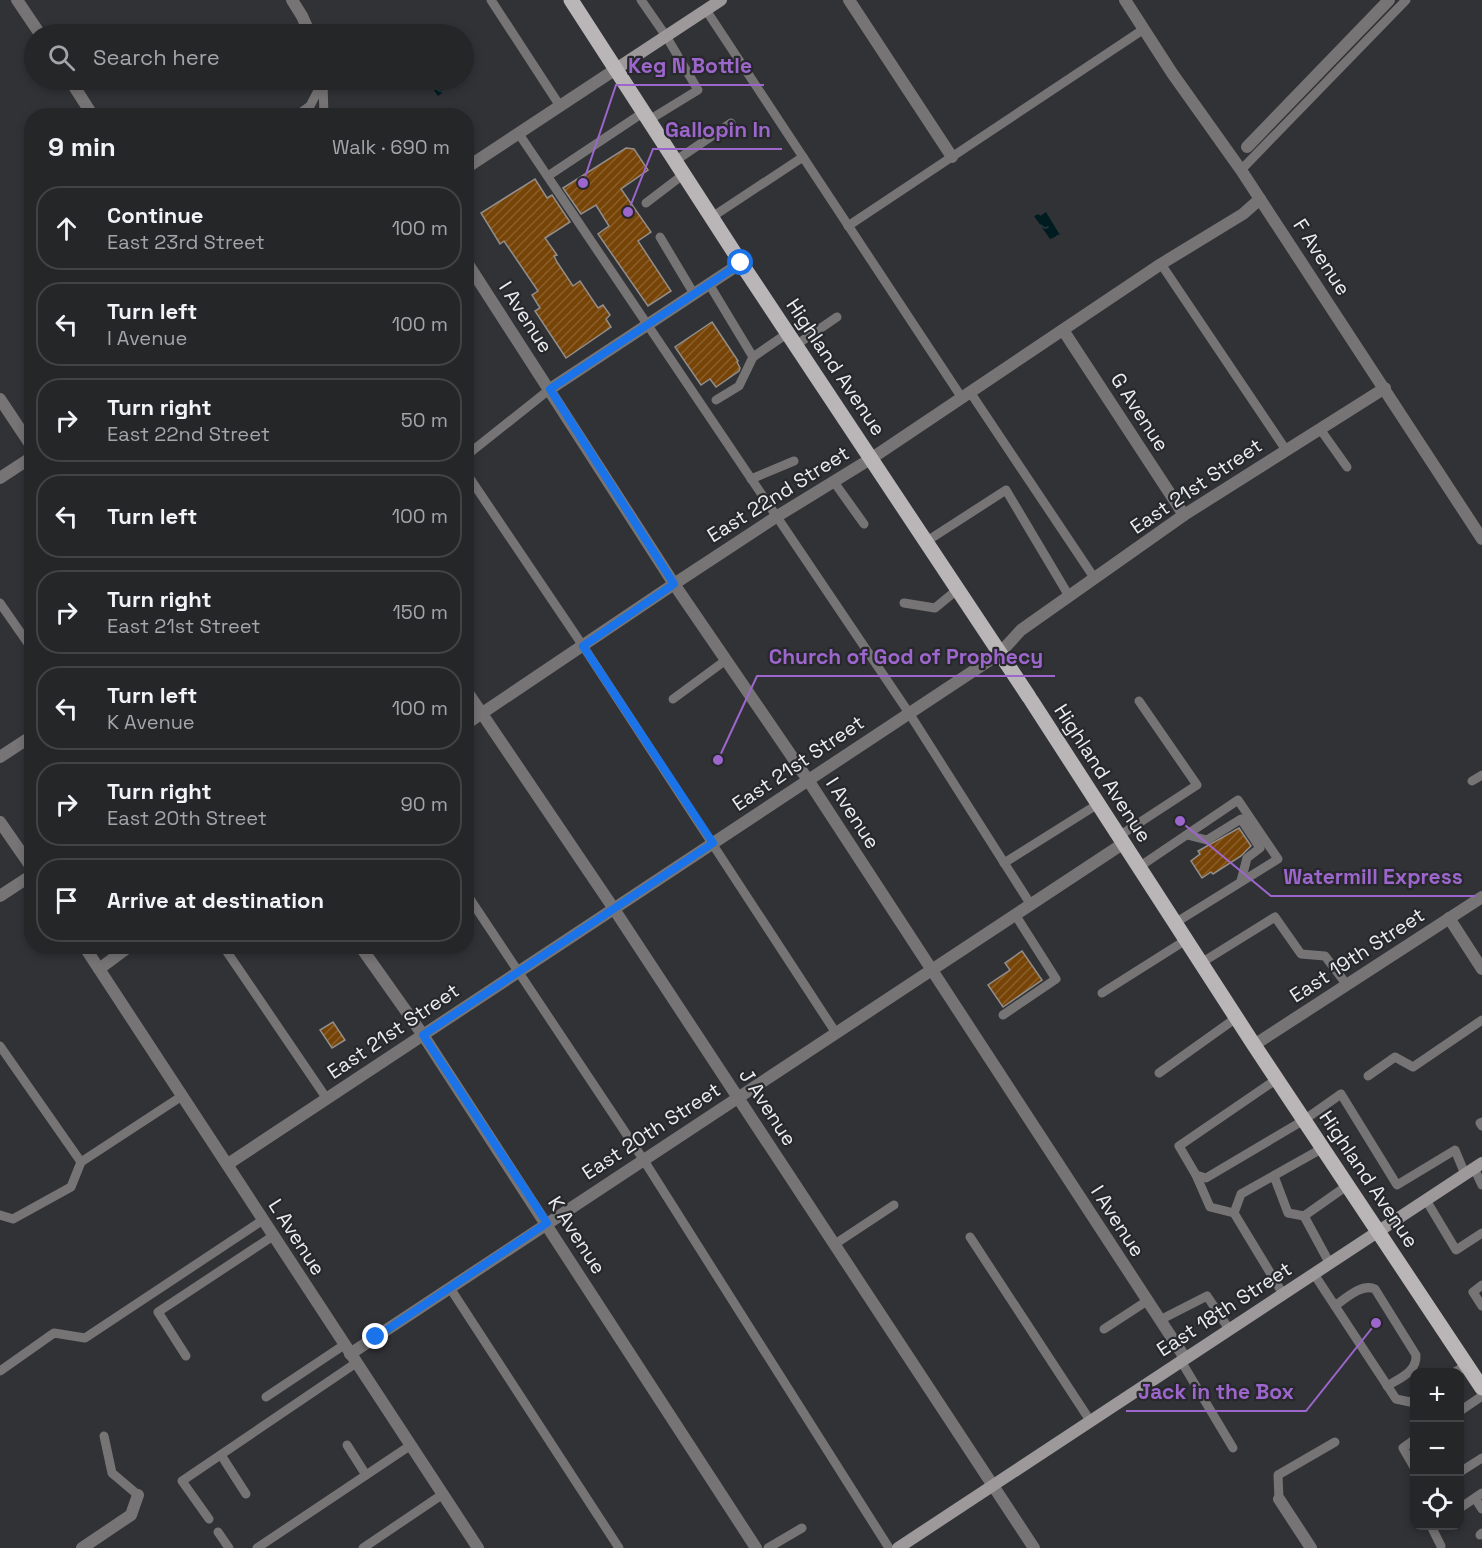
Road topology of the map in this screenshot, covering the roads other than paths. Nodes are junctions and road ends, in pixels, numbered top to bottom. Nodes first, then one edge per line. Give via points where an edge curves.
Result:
1 (17, 0) edge
2 (291, 0) edge
3 (490, 0) edge
4 (571, 0) edge
5 (641, 0) edge
6 (721, 0) edge
7 (849, 0) edge
8 (1125, 0) edge
9 (1389, 0) edge
10 (1406, 0) edge
11 (706, 10) junction
12 (33, 24) edge
13 (306, 24) edge
14 (1144, 29) junction
15 (666, 36) junction
16 (616, 69) junction
17 (76, 90) edge
18 (318, 90) edge
19 (323, 90) edge
20 (560, 106) junction
21 (88, 108) edge
22 (307, 108) edge
23 (324, 108) edge
24 (646, 116) junction
25 (732, 123) dead end
26 (519, 134) junction
27 (1247, 147) dead end
28 (952, 156) junction
29 (803, 157) junction
30 (675, 161) junction
31 (474, 163) edge
32 (1241, 170) junction
33 (684, 174) junction
34 (548, 176) junction
35 (1260, 199) junction
36 (646, 203) dead end
37 (712, 217) junction
38 (848, 226) junction
39 (660, 237) dead end
40 (741, 263) junction
41 (1161, 264) junction
42 (474, 273) edge
43 (709, 284) junction
44 (694, 294) junction
45 (837, 317) dead end
46 (648, 324) junction
47 (1063, 330) junction
48 (792, 339) junction
49 (753, 357) junction
50 (1385, 388) junction
51 (550, 389) junction
52 (966, 395) junction
53 (0, 399) edge
54 (716, 400) dead end
55 (1320, 429) junction
56 (24, 435) edge
57 (474, 449) edge
58 (1286, 450) junction
59 (872, 458) junction
60 (794, 461) dead end
61 (24, 462) edge
62 (1347, 467) dead end
63 (0, 477) edge
64 (751, 479) junction
65 (834, 482) junction
66 (474, 484) edge
67 (1184, 515) junction
68 (776, 517) junction
69 (864, 524) dead end
70 (1482, 539) edge
71 (927, 541) junction
72 (1095, 579) junction
73 (674, 584) junction
74 (958, 589) junction
75 (1069, 596) junction
76 (0, 603) edge
77 (904, 603) dead end
78 (24, 638) edge
79 (583, 646) junction
80 (999, 654) junction
81 (726, 660) junction
82 (673, 699) dead end
83 (1139, 700) dead end
84 (474, 702) edge
85 (909, 713) junction
86 (482, 714) junction
87 (474, 719) edge
88 (24, 741) edge
89 (0, 757) edge
90 (1482, 775) edge
91 (808, 780) junction
92 (1472, 781) dead end
93 (1098, 804) junction
94 (0, 822) edge
95 (1187, 835) junction
96 (1121, 839) junction
97 (713, 843) junction
98 (24, 856) edge
99 (1004, 863) junction
100 (1139, 867) junction
101 (24, 880) edge
102 (1241, 881) junction
103 (0, 896) edge
104 (1482, 897) edge
105 (474, 904) edge
106 (1031, 906) junction
107 (614, 909) junction
108 (1016, 916) junction
109 (1449, 918) junction
110 (1175, 923) junction
111 (1186, 940) junction
112 (89, 954) edge
113 (119, 954) edge
114 (228, 954) edge
115 (366, 954) edge
116 (1201, 963) junction
117 (99, 969) junction
118 (1482, 969) edge
119 (931, 970) junction
120 (519, 971) junction
121 (1347, 985) junction
122 (1102, 993) dead end
123 (1003, 1015) dead end
124 (1236, 1018) junction
125 (1482, 1020) edge
126 (836, 1033) junction
127 (423, 1035) junction
128 (1254, 1045) junction
129 (0, 1046) edge
130 (1159, 1072) dead end
131 (1368, 1076) dead end
132 (1277, 1079) junction
133 (182, 1096) junction
134 (738, 1098) junction
135 (327, 1099) junction
136 (1304, 1120) junction
137 (1482, 1122) edge
138 (1482, 1126) edge
139 (1323, 1148) junction
140 (643, 1159) junction
141 (81, 1162) junction
142 (228, 1164) junction
143 (1474, 1168) edge
144 (1196, 1175) junction
145 (1274, 1176) junction
146 (1348, 1185) junction
147 (1482, 1185) edge
148 (1426, 1200) junction
149 (894, 1205) dead end
150 (1234, 1214) junction
151 (0, 1215) edge
152 (1304, 1216) junction
153 (263, 1220) junction
154 (547, 1223) junction
155 (1379, 1231) junction
156 (1482, 1233) edge
157 (273, 1236) junction
158 (970, 1237) dead end
159 (835, 1244) junction
160 (1330, 1263) junction
161 (1314, 1274) junction
162 (1482, 1285) edge
163 (450, 1288) junction
164 (1283, 1294) junction
165 (1147, 1300) junction
166 (1335, 1306) junction
167 (1482, 1306) edge
168 (1160, 1320) junction
169 (1104, 1329) dead end
170 (1228, 1329) junction
171 (350, 1354) junction
172 (186, 1356) dead end
173 (1183, 1359) junction
174 (1460, 1368) edge
175 (0, 1371) edge
176 (1464, 1372) edge
177 (1387, 1386) junction
178 (1482, 1388) edge
179 (1482, 1396) edge
180 (266, 1397) dead end
181 (1410, 1402) edge
182 (1464, 1408) edge
183 (1091, 1422) junction
184 (104, 1436) dead end
185 (1335, 1442) dead end
186 (1410, 1443) edge
187 (347, 1445) dead end
188 (411, 1445) junction
189 (1233, 1448) dead end
190 (220, 1455) junction
191 (1482, 1458) edge
192 (1410, 1460) edge
193 (1464, 1469) edge
194 (366, 1475) junction
195 (994, 1486) junction
196 (246, 1494) dead end
197 (443, 1494) junction
198 (138, 1495) joint
199 (1479, 1496) edge
200 (1279, 1499) joint
201 (1464, 1505) edge
202 (1482, 1509) edge
203 (210, 1519) dead end
204 (802, 1528) dead end
205 (1433, 1530) edge
206 (218, 1532) dead end
207 (1442, 1546) dead end
208 (82, 1548) edge
209 (229, 1548) edge
210 (257, 1548) edge
211 (363, 1548) edge
212 (478, 1548) edge
213 (619, 1548) edge
214 (756, 1548) edge
215 (768, 1548) edge
216 (889, 1548) edge
217 (898, 1548) edge
218 (1034, 1548) edge
219 (1311, 1548) edge

1 - 12 street
2 - 13 street
3 - 20 lane
4 - 16 main road, Highland Avenue
5 - 15 lane
6 - 11 main road
7 - 28 street
8 - 14 street, F Avenue
9 - 27 street
10 - 32 lane
11 - 15 main road
11 - 29 lane
14 - 28 lane
14 - 32 street, F Avenue
15 - 16 main road
15 - 24 lane via 698,90
16 - 20 street
16 - 24 main road, Highland Avenue
17 - 21 street
18 - 22 lane
19 - 23 lane
20 - 26 street
24 - 30 main road, Highland Avenue
24 - 34 lane
25 - 30 lane
26 - 31 street
26 - 34 lane
28 - 38 lane
29 - 37 lane
29 - 38 lane
30 - 33 main road, Highland Avenue
32 - 35 street, F Avenue
33 - 36 lane
33 - 37 main road, Highland Avenue
34 - 46 lane
35 - 41 street, East 22nd Street via 1243,214
35 - 50 street, F Avenue
37 - 40 main road, Highland Avenue
38 - 52 lane
39 - 44 lane
40 - 43 street
40 - 48 main road, Highland Avenue
41 - 47 street, East 22nd Street
41 - 58 lane
42 - 51 street, I Avenue
43 - 44 street
43 - 49 lane
44 - 46 street
45 - 48 lane
46 - 51 street
46 - 64 lane
47 - 52 street, East 22nd Street
47 - 67 street, G Avenue
48 - 49 lane
48 - 59 main road, Highland Avenue
49 - 54 lane via 739,386
50 - 55 street, East 21st Street
50 - 70 street, F Avenue
51 - 57 lane
51 - 73 street, I Avenue
52 - 59 street, East 22nd Street
52 - 72 lane
53 - 56 street
55 - 58 street, East 21st Street
55 - 62 lane
58 - 67 street, East 21st Street
59 - 65 street, East 22nd Street
59 - 71 main road, Highland Avenue
60 - 64 lane
61 - 63 street
64 - 68 lane
65 - 68 street, East 22nd Street
65 - 69 lane
66 - 79 lane
67 - 72 street, East 21st Street
68 - 73 street, East 22nd Street
68 - 85 lane
71 - 74 main road, Highland Avenue
71 - 75 lane via 1006,490
72 - 75 street, East 21st Street
73 - 79 street, East 22nd Street
73 - 81 street, I Avenue
74 - 77 lane via 935,608
74 - 80 main road, Highland Avenue
75 - 80 street, East 21st Street via 1021,630
76 - 78 lane
79 - 86 street, East 22nd Street
79 - 97 lane
80 - 85 street, East 21st Street
80 - 93 main road, Highland Avenue
81 - 82 lane
81 - 91 street, I Avenue
83 - 96 lane via 1197,786
84 - 86 street, J Avenue
85 - 91 street, East 21st Street
85 - 99 lane
86 - 87 street, East 22nd Street
86 - 107 street, J Avenue
88 - 89 street
90 - 92 lane
91 - 97 street, East 21st Street
91 - 119 street, I Avenue
93 - 96 main road, Highland Avenue
93 - 99 lane
94 - 98 street
95 - 100 lane
95 - 102 lane via 1207,840 1241,819 1260,848 1247,858
95 - 102 lane via 1238,801 1278,859
96 - 100 main road, Highland Avenue
96 - 106 street, East 20th Street
97 - 107 street, East 21st Street
97 - 126 lane
99 - 106 lane
100 - 110 main road, Highland Avenue
101 - 103 street
102 - 110 lane
104 - 109 street, East 19th Street
105 - 120 lane
106 - 108 street, East 20th Street
107 - 120 street, East 21st Street
107 - 134 street, J Avenue
108 - 119 street, East 20th Street
108 - 123 lane via 1056,979
109 - 118 street
109 - 121 street, East 19th Street
110 - 111 main road, Highland Avenue
111 - 116 main road, Highland Avenue
111 - 122 lane
112 - 117 street, L Avenue
113 - 117 street
114 - 135 lane
115 - 127 street, K Avenue
116 - 121 lane via 1275,917 1301,954 1325,956
116 - 124 main road, Highland Avenue
117 - 133 street, L Avenue
119 - 126 street, East 20th Street
119 - 165 street, I Avenue
120 - 127 street, East 21st Street
120 - 140 lane
121 - 128 street, East 19th Street
124 - 128 main road, Highland Avenue
124 - 130 lane
125 - 131 lane via 1413,1067 1395,1057
126 - 134 street, East 20th Street
127 - 135 street, East 21st Street
127 - 154 street, K Avenue
128 - 132 main road, Highland Avenue
129 - 141 lane
132 - 136 main road, Highland Avenue
132 - 144 lane via 1179,1146
133 - 141 lane
133 - 142 street, L Avenue
134 - 140 street, East 20th Street
134 - 159 street, J Avenue
135 - 142 street, East 21st Street
136 - 139 main road, Highland Avenue
136 - 143 lane via 1341,1094 1397,1185 1455,1150
136 - 144 lane via 1206,1178
137 - 138 lane
139 - 145 lane
139 - 146 main road, Highland Avenue
140 - 154 street, East 20th Street
140 - 216 lane
141 - 151 lane via 71,1186 13,1219
142 - 153 street, L Avenue
143 - 147 lane
143 - 148 main road, East 18th Street
144 - 150 lane via 1210,1207
145 - 150 lane via 1241,1194
145 - 152 lane via 1288,1213
146 - 152 lane
146 - 155 main road, Highland Avenue
148 - 155 main road, East 18th Street
148 - 156 lane via 1456,1250
149 - 159 lane
150 - 164 lane
152 - 160 lane
153 - 157 street, L Avenue
153 - 175 lane via 84,1338 54,1333
154 - 163 street, East 20th Street
154 - 214 street, K Avenue
155 - 160 main road, East 18th Street
155 - 174 main road, Highland Avenue
157 - 171 street, L Avenue
157 - 172 lane via 158,1312
158 - 183 lane
159 - 195 street, J Avenue
160 - 161 main road, East 18th Street
161 - 164 main road, East 18th Street
161 - 166 lane
162 - 167 lane via 1473,1292
163 - 171 street, East 20th Street
163 - 213 lane
164 - 170 main road, East 18th Street
165 - 168 street, I Avenue
165 - 169 lane
166 - 177 lane
166 - 177 lane via 1363,1288 1375,1289 1416,1355 1410,1372
168 - 170 lane via 1207,1296
168 - 173 street, I Avenue
170 - 173 main road, East 18th Street
171 - 180 lane
171 - 188 street, L Avenue
171 - 190 lane
173 - 183 main road, East 18th Street
173 - 189 lane
176 - 178 main road, Highland Avenue
177 - 181 lane via 1396,1400
179 - 182 lane
183 - 195 main road, East 18th Street
184 - 198 lane via 112,1473
185 - 200 lane via 1278,1475
186 - 192 lane via 1403,1448
187 - 194 lane
188 - 194 lane
188 - 197 street, L Avenue
190 - 196 lane
190 - 203 lane via 183,1480
191 - 193 lane
194 - 210 lane
195 - 217 main road, East 18th Street
195 - 218 street, J Avenue
197 - 211 lane
197 - 212 street, L Avenue
198 - 208 street via 132,1515
199 - 201 lane
199 - 202 lane
200 - 219 street
204 - 215 lane
205 - 207 lane
206 - 209 lane

